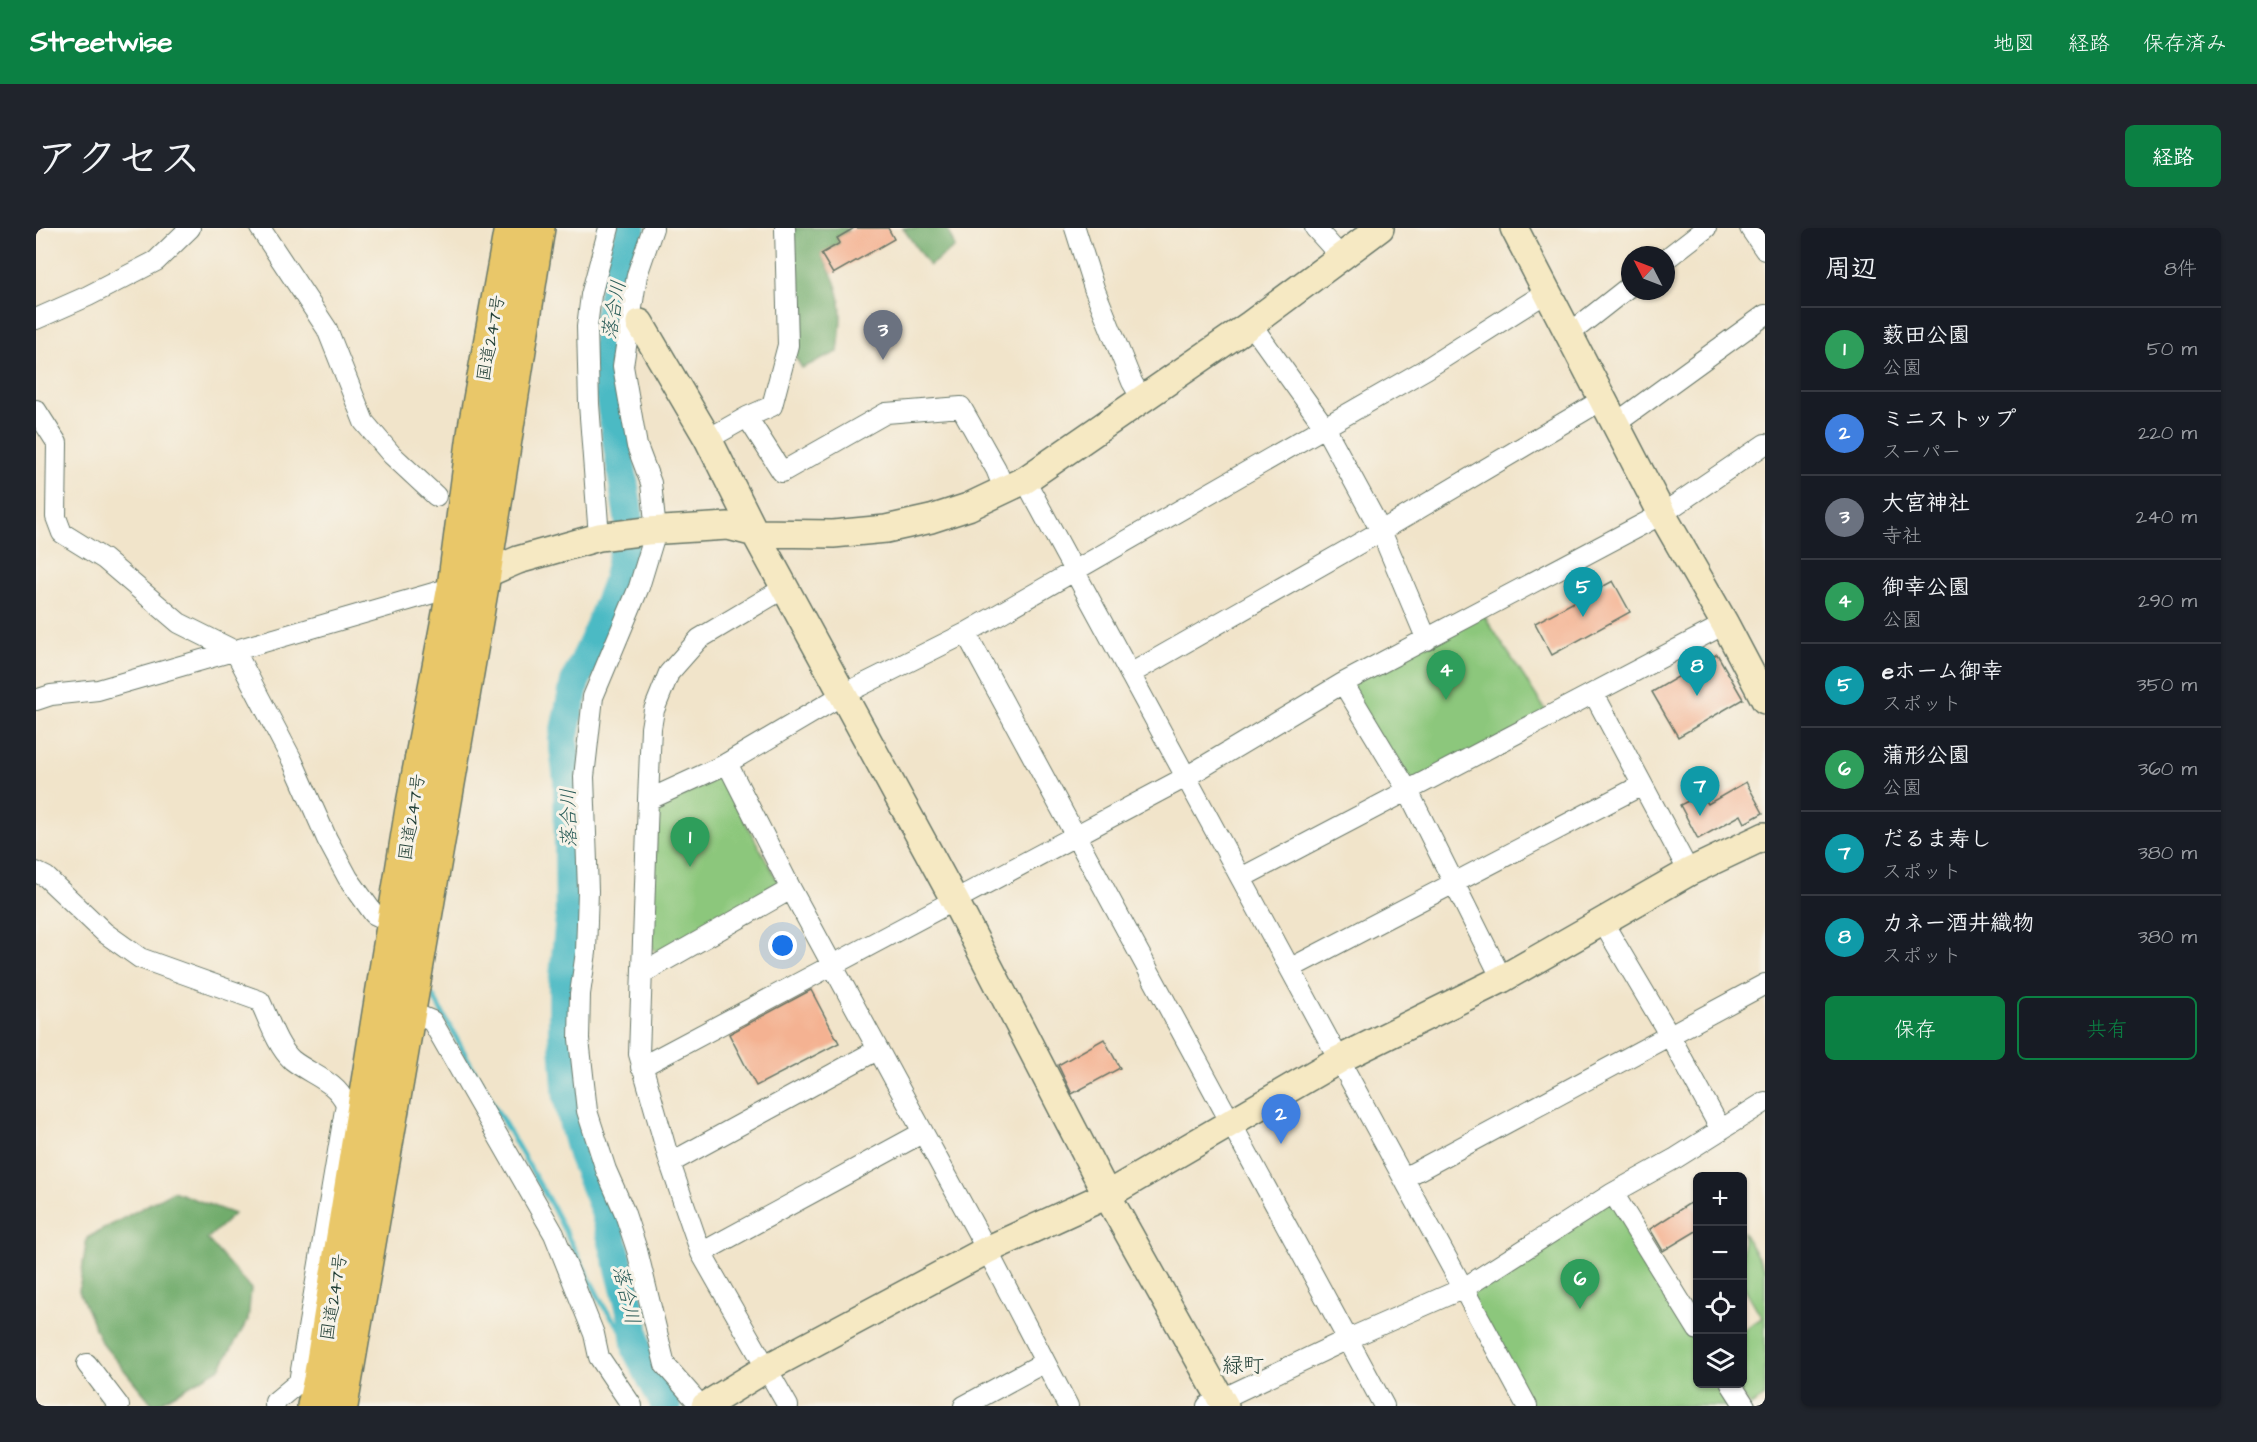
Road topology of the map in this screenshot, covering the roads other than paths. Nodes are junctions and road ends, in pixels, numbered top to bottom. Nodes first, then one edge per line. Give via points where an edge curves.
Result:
1 (190, 228) edge
2 (260, 228) edge
3 (511, 228) edge
4 (538, 228) edge
5 (609, 228) edge
6 (653, 228) edge
7 (785, 228) edge
8 (1075, 228) edge
9 (1315, 228) edge
10 (1380, 228) edge
11 (1706, 228) edge
12 (1750, 228) edge
13 (1519, 230) edge
14 (1765, 249) edge
15 (1675, 252) edge
16 (1342, 258) junction
17 (1547, 292) junction
18 (1621, 293) edge
19 (1765, 315) edge
20 (36, 319) edge
21 (640, 323) dead end
22 (1251, 324) junction
23 (1569, 334) junction
24 (1142, 399) junction
25 (1602, 400) junction
26 (36, 410) edge
27 (747, 417) junction
28 (1615, 424) junction
29 (1324, 426) junction
30 (708, 439) junction
31 (1765, 444) edge
32 (1014, 485) junction
33 (436, 495) dead end
34 (1662, 514) junction
35 (651, 531) junction
36 (1381, 531) junction
37 (755, 533) junction
38 (599, 537) junction
39 (1075, 571) junction
40 (483, 574) junction
41 (454, 587) junction
42 (786, 587) junction
43 (1725, 624) junction
44 (966, 633) junction
45 (1427, 640) junction
46 (235, 651) junction
47 (1130, 674) junction
48 (1343, 683) junction
49 (1763, 690) edge
50 (1594, 693) junction
51 (844, 694) junction
52 (36, 700) edge
53 (727, 763) junction
54 (1186, 777) junction
55 (1642, 785) junction
56 (1408, 791) junction
57 (648, 800) junction
58 (1076, 836) junction
59 (1765, 836) edge
60 (1689, 872) junction
61 (39, 878) edge
62 (1241, 878) junction
63 (1454, 882) junction
64 (791, 889) junction
65 (955, 901) junction
66 (1602, 921) junction
67 (395, 924) junction
68 (832, 966) junction
69 (1291, 968) junction
70 (643, 973) junction
71 (1502, 979) junction
72 (1765, 984) edge
73 (408, 1011) junction
74 (1670, 1036) junction
75 (877, 1050) junction
76 (1340, 1059) junction
77 (641, 1067) junction
78 (1765, 1102) edge
79 (1231, 1123) junction
80 (1721, 1130) junction
81 (922, 1133) junction
82 (670, 1163) junction
83 (1404, 1178) junction
84 (1612, 1193) junction
85 (1107, 1195) junction
86 (987, 1250) junction
87 (701, 1253) junction
88 (1464, 1288) junction
89 (1693, 1322) edge
90 (1348, 1339) junction
91 (1045, 1362) junction
92 (87, 1364) dead end
93 (765, 1369) junction
94 (1734, 1388) edge
95 (1218, 1404) edge
96 (118, 1406) edge
97 (275, 1406) edge
98 (314, 1406) edge
99 (341, 1406) edge
100 (632, 1406) edge
101 (703, 1406) edge
102 (788, 1406) edge
103 (964, 1406) edge
104 (1068, 1406) edge
105 (1384, 1406) edge
106 (1527, 1406) edge
107 (1745, 1406) edge

1 - 20 street via 156,261
2 - 33 street via 327,329 364,422 392,455
3 - 41 highway, 国道247号 via 475,427
4 - 40 highway, 国道247号
5 - 38 street via 593,286 588,327 589,404
6 - 35 street via 636,283 623,366 637,446 651,483
7 - 27 street via 788,345 772,406
8 - 24 street via 1094,288
9 - 16 street
10 - 16 street
11 - 15 street
12 - 14 street
13 - 17 street
16 - 22 street
17 - 23 street
17 - 29 street via 1426,369
18 - 23 street
19 - 28 street
21 - 30 street
22 - 24 street
22 - 29 street
23 - 25 street
24 - 32 street
25 - 28 street
25 - 36 street
26 - 46 street via 57,443 56,517 62,533 104,559 179,623
27 - 30 street
27 - 32 street via 782,472 886,413 961,407 996,468
28 - 34 street
29 - 36 street
29 - 39 street
30 - 37 street
31 - 34 street
32 - 37 street via 968,507 885,529 833,534
32 - 39 street
34 - 43 street
34 - 45 street
35 - 37 street via 728,526
35 - 38 street
35 - 101 street via 639,587 593,698 584,777 588,891 579,1039 587,1111 637,1250 665,1365
36 - 45 street
36 - 47 street
37 - 42 street
38 - 40 street
39 - 44 street
39 - 47 street
40 - 41 street
40 - 73 highway, 国道247号
41 - 46 street
41 - 67 highway, 国道247号 via 412,809
42 - 51 street
42 - 57 street via 699,639 669,674 651,728
43 - 49 street
43 - 50 street
44 - 51 street
44 - 58 street
45 - 48 street
46 - 52 street via 98,690
46 - 67 street via 348,878 374,914
47 - 54 street
48 - 54 street
48 - 56 street
50 - 55 street
50 - 56 street
51 - 53 street
51 - 65 street
53 - 57 street
53 - 64 street
54 - 58 street
54 - 62 street
55 - 60 street
55 - 63 street
56 - 62 street
56 - 63 street
57 - 70 street
58 - 65 street
58 - 79 street
59 - 60 street
60 - 66 street
61 - 97 street via 140,958 260,1001 283,1049 342,1094 346,1104 299,1382
62 - 69 street
63 - 69 street
63 - 71 street
64 - 68 street
64 - 70 street
65 - 68 street
65 - 85 street
66 - 71 street
66 - 74 street
67 - 98 highway, 国道247号
68 - 75 street
68 - 77 street
69 - 76 street
70 - 77 street
71 - 76 street
72 - 74 street
73 - 99 highway, 国道247号
73 - 100 street via 432,1021 548,1223 594,1334 599,1357
74 - 80 street
74 - 83 street
75 - 81 street
75 - 82 street
76 - 79 street
76 - 83 street
77 - 82 street
78 - 80 street
79 - 85 street
79 - 90 street
80 - 84 street
81 - 86 street
81 - 87 street
82 - 87 street
83 - 88 street
84 - 88 street
84 - 89 street
85 - 86 street
85 - 95 street
86 - 91 street
86 - 93 street
87 - 93 street
88 - 90 street
88 - 106 street
90 - 95 street
90 - 105 street
91 - 103 street
91 - 104 street
92 - 96 street
93 - 101 street
93 - 102 street
94 - 107 street

